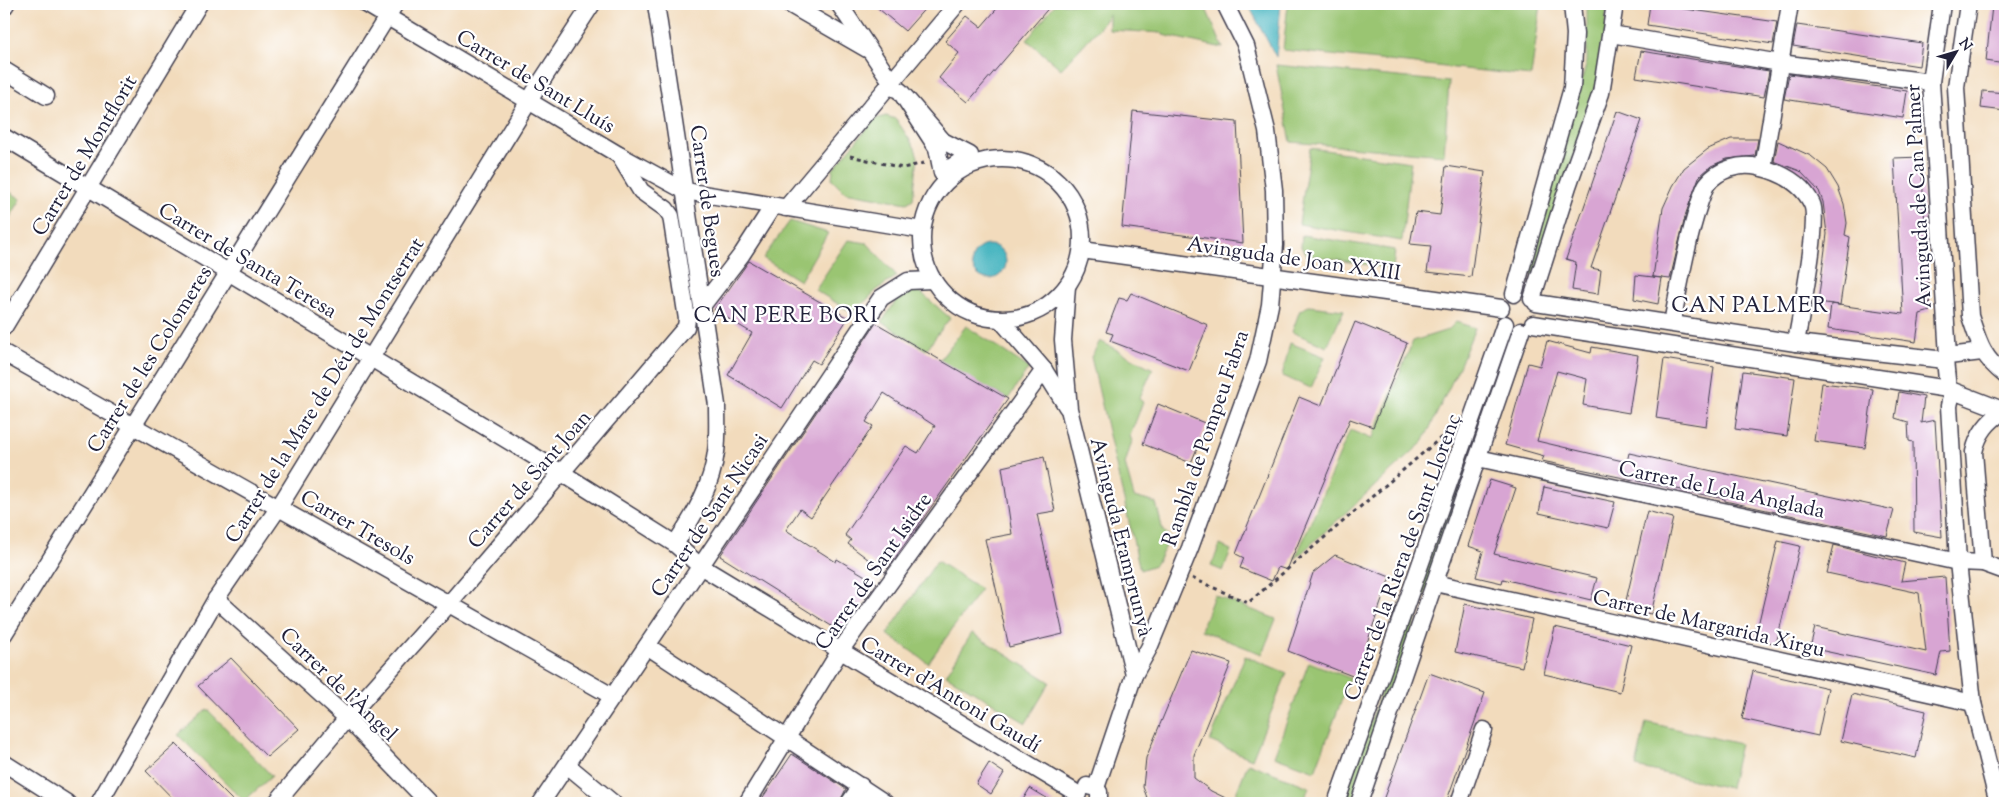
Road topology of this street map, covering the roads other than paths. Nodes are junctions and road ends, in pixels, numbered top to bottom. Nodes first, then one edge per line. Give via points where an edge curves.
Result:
1 (6, 4) edge
2 (199, 4) edge
3 (366, 4) edge
4 (592, 4) edge
5 (656, 4) edge
6 (789, 4) edge
7 (839, 4) edge
8 (957, 4) edge
9 (1225, 4) edge
10 (1572, 4) edge
11 (1615, 4) edge
12 (1790, 4) edge
13 (1942, 4) edge
14 (1968, 4) edge
15 (4, 7) edge
16 (391, 10) edge
17 (1611, 34) junction
18 (871, 51) junction
19 (1780, 62) junction
20 (4, 70) edge
21 (1931, 82) junction
22 (895, 86) junction
23 (46, 96) dead end
24 (529, 101) junction
25 (4, 137) edge
26 (619, 155) junction
27 (1001, 158) junction
28 (1762, 168) junction
29 (89, 189) junction
30 (685, 191) junction
31 (934, 196) junction
32 (779, 207) junction
33 (922, 230) junction
34 (1082, 250) junction
35 (227, 272) junction
36 (1272, 276) junction
37 (933, 280) junction
38 (1067, 286) junction
39 (1514, 294) junction
40 (1534, 301) junction
41 (702, 306) junction
42 (1501, 308) junction
43 (1000, 319) junction
44 (1672, 323) junction
45 (1505, 324) junction
46 (4, 327) edge
47 (1527, 328) junction
48 (1796, 343) junction
49 (1982, 352) junction
50 (4, 353) edge
51 (371, 358) junction
52 (1946, 358) junction
53 (1044, 370) junction
54 (2005, 375) edge
55 (1948, 394) junction
56 (1069, 409) junction
57 (2005, 411) edge
58 (134, 425) junction
59 (1478, 458) junction
60 (562, 472) junction
61 (279, 507) junction
62 (676, 544) junction
63 (1958, 562) junction
64 (1982, 563) junction
65 (700, 566) junction
66 (2005, 571) edge
67 (1435, 583) junction
68 (216, 599) junction
69 (450, 604) junction
70 (4, 634) edge
71 (647, 646) junction
72 (840, 651) junction
73 (1134, 675) junction
74 (612, 696) junction
75 (1973, 703) junction
76 (347, 718) junction
77 (1484, 730) dead end
78 (789, 738) junction
79 (4, 763) edge
80 (567, 765) junction
81 (860, 786) junction
82 (1097, 796) edge
83 (1078, 799) edge
84 (67, 803) edge
85 (99, 803) edge
86 (276, 803) edge
87 (429, 803) edge
88 (541, 803) edge
89 (613, 803) edge
90 (747, 803) edge
91 (850, 803) edge
92 (885, 803) edge
93 (1336, 803) edge
94 (1359, 803) edge
95 (1458, 803) edge
96 (1998, 803) edge

1 - 15 street
2 - 29 street, Carrer de Montflorit
3 - 16 street, Carrer de Sant Lluís
4 - 24 street, Carrer de la Mare de Déu de Montserrat
5 - 30 street, Carrer de Begues
6 - 18 street
7 - 18 street
8 - 22 street
9 - 36 street, Rambla de Pompeu Fabra via 1246,46 1267,131 1274,190
10 - 39 street via 1575,34 1572,88
11 - 17 street
12 - 19 street
13 - 21 street, Avinguda de Can Palmer
14 - 49 street, Avinguda de Can Palmer via 1956,87 1970,316
16 - 24 street, Carrer de Sant Lluís
16 - 35 street, Carrer de les Colomeres
17 - 19 street
17 - 40 street via 1601,93 1568,186
18 - 22 street
19 - 21 street
19 - 28 street
20 - 23 street
21 - 52 street, Avinguda de Can Palmer
22 - 22 street via 943,141 970,155 942,173 937,148
22 - 27 street via 955,142
22 - 31 street via 935,161
22 - 32 street
24 - 26 street, Carrer de Sant Lluís
24 - 51 street, Carrer de la Mare de Déu de Montserrat
25 - 29 street, Carrer de Santa Teresa
26 - 30 street, Carrer de Sant Lluís
26 - 60 street, Carrer de Sant Joan via 641,190 671,216 688,319 683,330
27 - 31 street via 977,162 962,169 943,183
27 - 34 street via 1036,166 1065,188 1079,214
28 - 44 street via 1749,165 1724,170 1706,184 1689,241
28 - 48 street via 1773,170 1800,185 1813,206 1809,266
29 - 35 street, Carrer de Santa Teresa
29 - 46 street, Carrer de Montflorit
30 - 32 street, Carrer de Sant Lluís
30 - 41 street, Carrer de Begues
31 - 33 street
32 - 33 street, Carrer de Sant Lluís
32 - 41 street
33 - 37 street via 924,255
34 - 36 street, Avinguda de Joan XXIII
34 - 38 street via 1076,273
35 - 51 street, Carrer de Santa Teresa
35 - 58 street, Carrer de les Colomeres
36 - 42 street, Avinguda de Joan XXIII
36 - 73 street, Rambla de Pompeu Fabra via 1270,305 1258,361 1180,573 1149,648
37 - 43 street via 962,308 980,316
37 - 65 street, Carrer de Sant Nicasi via 908,281 880,298
38 - 43 street via 1057,298 1038,311
38 - 56 street via 1063,340
39 - 40 street via 1526,294
39 - 42 street via 1505,299
40 - 44 street
40 - 47 street via 1538,315
41 - 62 street, Carrer de Begues via 717,405 716,453 706,492
42 - 45 street
43 - 53 street
44 - 48 street
45 - 47 street via 1515,330
45 - 93 street, Carrer de la Riera de Sant Llorenç
47 - 55 street
47 - 59 street
48 - 52 street
49 - 52 street
49 - 54 street
50 - 58 street, Carrer Tresols
51 - 60 street, Carrer de Santa Teresa
51 - 61 street, Carrer de la Mare de Déu de Montserrat
52 - 55 street, Avinguda de Can Palmer
53 - 56 street
53 - 72 street, Carrer de Sant Isidre
55 - 57 street
55 - 63 street
56 - 73 street, Avinguda Eramprunyà
57 - 64 street via 1985,427 1974,452
58 - 61 street, Carrer Tresols
58 - 70 street, Carrer de les Colomeres
59 - 63 street, Carrer de Lola Anglada
59 - 67 street
60 - 62 street, Carrer de Santa Teresa
60 - 69 street, Carrer de Sant Joan
61 - 68 street, Carrer de la Mare de Déu de Montserrat
61 - 69 street, Carrer Tresols
62 - 65 street, Carrer d'Antoni Gaudí
63 - 64 street
63 - 75 street
64 - 66 street
65 - 71 street, Carrer de Sant Nicasi
65 - 72 street, Carrer d'Antoni Gaudí
67 - 75 street, Carrer de Margarida Xirgu
67 - 94 street
68 - 76 street, Carrer de l'Àngel
68 - 85 street, Carrer de la Mare de Déu de Montserrat
69 - 74 street, Carrer Tresols
69 - 76 street, Carrer de Sant Joan
71 - 74 street, Carrer de Sant Nicasi
71 - 78 street
72 - 78 street, Carrer de Sant Isidre
72 - 83 street, Carrer d'Antoni Gaudí
73 - 82 street, Rambla de Pompeu Fabra
74 - 80 street, Carrer de Sant Nicasi
75 - 96 street
76 - 86 street, Carrer de Sant Joan
76 - 87 street, Carrer de l'Àngel
77 - 95 street
78 - 81 street
78 - 90 street, Carrer de Sant Isidre
79 - 84 street
80 - 88 street, Carrer de Sant Nicasi
80 - 89 street
81 - 91 street
81 - 92 street
82 - 83 street via 1085,786

